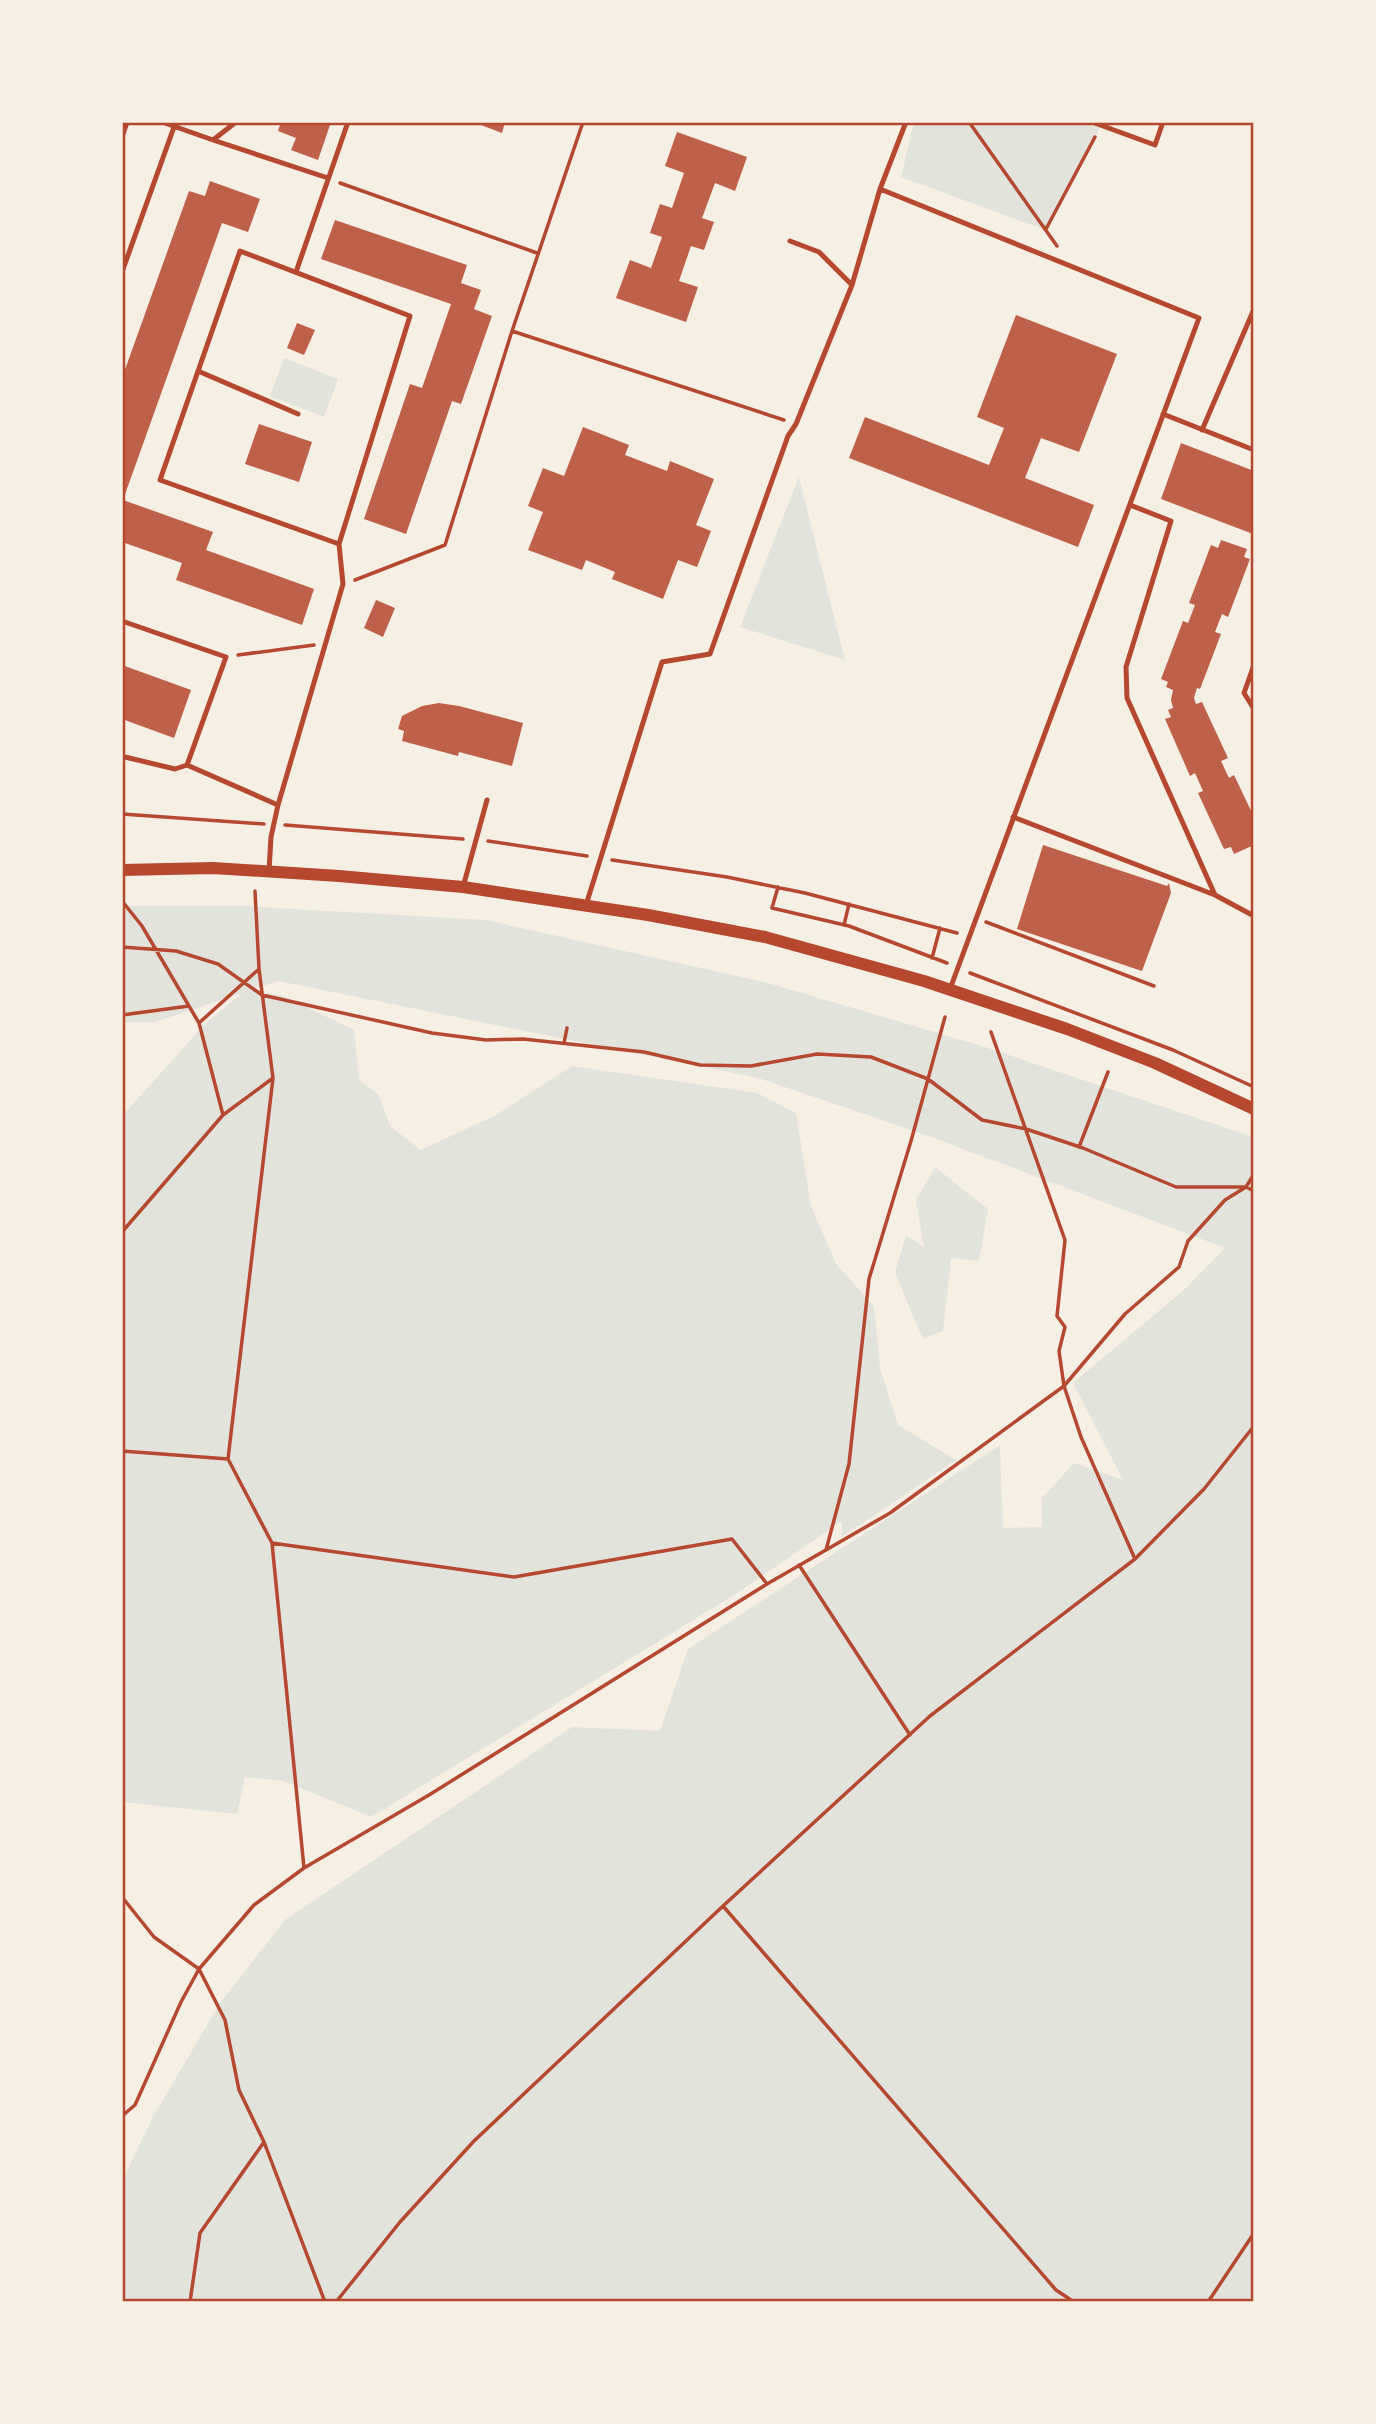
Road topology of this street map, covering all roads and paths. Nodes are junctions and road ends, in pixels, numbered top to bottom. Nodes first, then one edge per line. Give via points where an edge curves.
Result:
1 (128, 122) edge
2 (162, 122) edge
3 (236, 122) edge
4 (348, 122) edge
5 (583, 122) edge
6 (906, 122) edge
7 (969, 122) edge
8 (1092, 122) edge
9 (1163, 122) edge
10 (1101, 126) junction
11 (174, 127) junction
12 (122, 139) edge
13 (213, 139) junction
14 (328, 178) junction
15 (880, 189) junction
16 (1045, 230) junction
17 (790, 241) dead end
18 (538, 253) junction
19 (1072, 267) junction
20 (122, 272) edge
21 (296, 272) junction
22 (852, 285) junction
23 (1254, 309) edge
24 (512, 331) junction
25 (198, 371) junction
26 (298, 414) dead end
27 (1163, 414) junction
28 (796, 424) junction
29 (1202, 430) junction
30 (1254, 450) edge
31 (1130, 505) junction
32 (339, 544) junction
33 (344, 584) junction
34 (122, 621) edge
35 (327, 643) junction
36 (226, 657) junction
37 (1254, 665) edge
38 (1254, 709) edge
39 (122, 759) edge
40 (187, 765) junction
41 (487, 800) dead end
42 (278, 804) junction
43 (122, 814) edge
44 (1013, 817) junction
45 (274, 824) junction
46 (476, 840) junction
47 (601, 859) junction
48 (122, 870) edge
49 (270, 871) junction
50 (463, 887) junction
51 (778, 887) junction
52 (255, 891) dead end
53 (1215, 895) junction
54 (122, 901) edge
55 (849, 904) junction
56 (586, 905) junction
57 (1254, 916) edge
58 (976, 918) junction
59 (844, 925) junction
60 (940, 928) junction
61 (969, 936) junction
62 (122, 947) edge
63 (156, 950) junction
64 (259, 969) junction
65 (244, 982) junction
66 (1154, 986) dead end
67 (950, 989) junction
68 (262, 995) junction
69 (189, 1006) junction
70 (122, 1014) edge
71 (945, 1017) dead end
72 (199, 1023) junction
73 (567, 1028) dead end
74 (991, 1032) dead end
75 (564, 1044) junction
76 (1108, 1072) dead end
77 (273, 1078) junction
78 (928, 1079) junction
79 (1254, 1109) edge
80 (223, 1115) junction
81 (1026, 1129) junction
82 (1079, 1147) junction
83 (1254, 1174) edge
84 (1246, 1187) junction
85 (1254, 1191) edge
86 (122, 1232) edge
87 (1064, 1386) junction
88 (1254, 1426) edge
89 (122, 1451) edge
90 (228, 1459) junction
91 (272, 1543) junction
92 (826, 1550) junction
93 (1135, 1559) junction
94 (799, 1566) junction
95 (767, 1584) junction
96 (910, 1735) junction
97 (304, 1868) junction
98 (122, 1897) edge
99 (723, 1906) junction
100 (199, 1969) junction
101 (122, 2116) edge
102 (264, 2142) junction
103 (1254, 2234) edge
104 (190, 2301) edge
105 (326, 2301) edge
106 (336, 2301) edge
107 (1074, 2301) edge
108 (1208, 2301) edge

1 - 12 path
2 - 11 lane
3 - 13 lane
4 - 14 lane
5 - 18 path
6 - 15 lane
7 - 16 path
8 - 10 lane
9 - 10 lane via 1155,145
10 - 16 path
11 - 13 lane
11 - 20 lane
13 - 14 lane
14 - 18 path
14 - 21 lane
15 - 19 lane
15 - 22 lane
16 - 19 path
17 - 22 lane via 819,252
18 - 24 path
19 - 27 lane via 1199,318
21 - 25 lane via 240,250
21 - 32 lane via 410,316
22 - 28 lane
23 - 29 lane
24 - 28 path
24 - 33 path via 445,545
25 - 26 lane
25 - 32 lane via 160,480
27 - 29 lane
27 - 31 lane
28 - 47 lane via 710,654 663,662
29 - 30 lane
31 - 44 lane
31 - 53 lane via 1171,521 1126,667 1127,698
32 - 33 lane
33 - 35 lane
34 - 36 lane
35 - 36 path
35 - 42 lane
36 - 40 lane
37 - 38 lane via 1244,692
39 - 40 lane via 175,769
40 - 42 lane
41 - 46 lane
42 - 45 lane
43 - 45 path
44 - 53 lane
44 - 58 lane
45 - 46 path
45 - 49 lane
46 - 47 path
46 - 50 lane
47 - 51 path
47 - 56 lane
48 - 49 street
49 - 50 street
50 - 56 street
51 - 55 path
51 - 59 path via 772,908
52 - 64 path
53 - 57 lane
54 - 63 path
55 - 59 path
55 - 60 path
56 - 67 street via 765,937
58 - 61 lane
58 - 66 path
59 - 60 path via 932,958
60 - 61 path
61 - 67 lane
62 - 63 path
63 - 65 path via 218,964
63 - 69 path
64 - 65 path
64 - 68 path
65 - 68 path
65 - 72 path
67 - 79 street via 1107,1043
68 - 75 path via 432,1033
68 - 77 path
69 - 70 path
69 - 72 path
71 - 78 path
72 - 80 path
73 - 75 path
74 - 81 path
75 - 78 path via 644,1052 700,1065 751,1066 817,1054 871,1057
76 - 82 path
77 - 80 path
77 - 90 path
78 - 81 path via 982,1120
78 - 92 path via 869,1279 849,1464
80 - 86 path
81 - 82 path
81 - 87 path via 1065,1240 1057,1316 1065,1327 1059,1350
82 - 84 path via 1176,1187
83 - 84 path
84 - 85 path
84 - 87 path via 1226,1200 1188,1241 1179,1267 1125,1314
87 - 92 path via 890,1513
87 - 93 path
88 - 93 path via 1204,1489
89 - 90 path
90 - 91 path
91 - 95 path via 514,1577 732,1539
91 - 97 path
92 - 94 path
93 - 96 path
94 - 95 path
94 - 96 path
95 - 97 path
96 - 99 path
97 - 100 path via 254,1905
98 - 100 path via 154,1937
99 - 106 path via 474,2141
99 - 107 path via 1056,2290
100 - 101 path via 135,2105
100 - 102 path via 225,2020 239,2090
102 - 104 path via 200,2233
102 - 105 path
103 - 108 path

